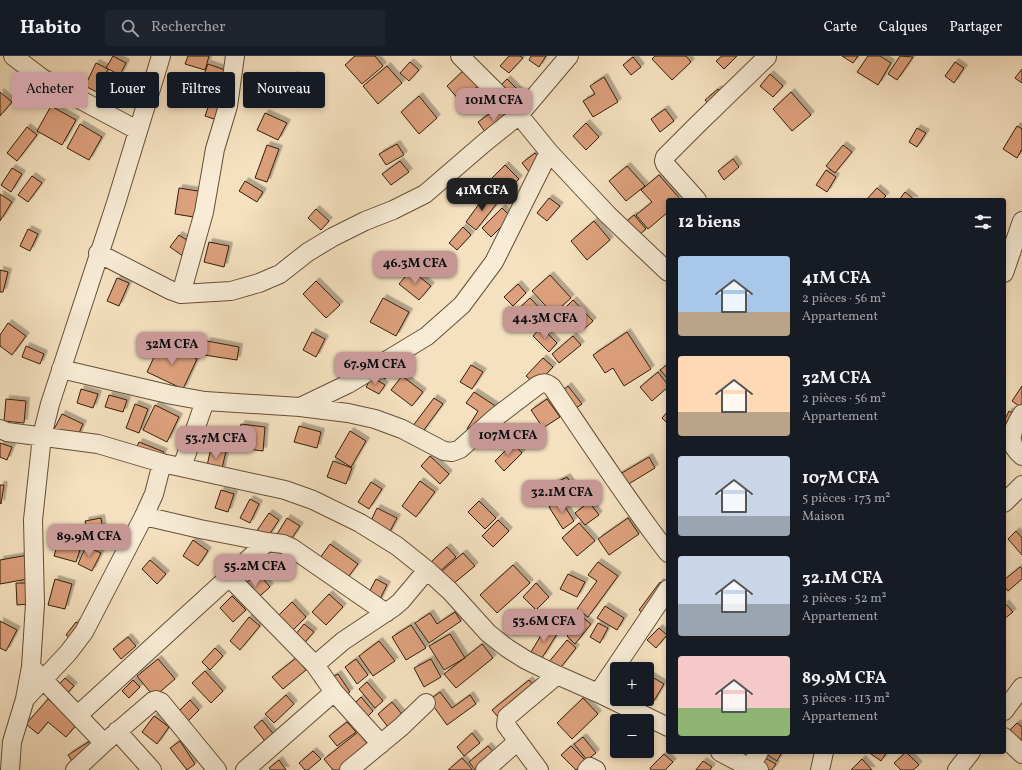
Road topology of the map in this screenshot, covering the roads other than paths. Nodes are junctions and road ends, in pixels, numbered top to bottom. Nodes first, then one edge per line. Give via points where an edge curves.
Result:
1 (13, 56) edge
2 (161, 56) edge
3 (235, 56) edge
4 (460, 56) edge
5 (569, 56) edge
6 (767, 56) edge
7 (519, 115) junction
8 (137, 130) junction
9 (549, 152) junction
10 (695, 198) edge
11 (1022, 221) edge
12 (98, 253) junction
13 (1006, 267) edge
14 (666, 270) edge
15 (181, 294) junction
16 (61, 369) junction
17 (205, 401) junction
18 (300, 407) junction
19 (1022, 414) edge
20 (0, 429) edge
21 (42, 436) junction
22 (1022, 456) edge
23 (162, 463) junction
24 (182, 467) junction
25 (1022, 486) edge
26 (1006, 501) edge
27 (144, 516) junction
28 (267, 542) junction
29 (666, 550) edge
30 (427, 570) junction
31 (229, 577) junction
32 (666, 592) edge
33 (386, 613) junction
34 (315, 665) junction
35 (31, 666) junction
36 (557, 675) junction
37 (44, 679) junction
38 (1022, 687) edge
39 (334, 692) junction
40 (598, 693) junction
41 (26, 699) junction
42 (426, 703) dead end
43 (1006, 708) edge
44 (78, 715) junction
45 (666, 727) edge
46 (117, 731) junction
47 (1006, 739) edge
48 (518, 741) junction
49 (104, 743) junction
50 (381, 744) junction
51 (724, 754) edge
52 (759, 754) edge
53 (824, 754) edge
54 (969, 754) edge
55 (1022, 754) edge
56 (755, 769) edge
57 (10, 770) edge
58 (75, 770) edge
59 (152, 770) edge
60 (217, 770) edge
61 (245, 770) edge
62 (349, 770) edge
63 (485, 770) edge
64 (539, 770) edge
65 (586, 770) edge
66 (596, 770) edge
67 (820, 770) edge
68 (957, 770) edge

1 - 8 street via 48,81
2 - 8 street
3 - 15 street via 228,106 215,149 204,212
4 - 7 street
5 - 7 street
6 - 10 street via 665,157 665,164
7 - 9 street
7 - 15 street via 425,194 333,237 308,252 280,274 231,291
8 - 12 street via 116,203
9 - 14 street via 608,215
9 - 18 street via 494,262 462,305 427,336 348,384
11 - 13 street
12 - 15 street
12 - 16 street
16 - 17 street
16 - 21 street
17 - 18 street
17 - 24 street
18 - 29 street via 375,419 402,429 444,451 452,452 460,450 496,417 538,385 546,383 552,387 605,467
19 - 22 street via 1011,441
20 - 21 street
21 - 23 street via 98,444
21 - 35 street via 33,520 35,604
23 - 24 street
23 - 27 street via 154,494
24 - 30 street via 285,490 313,500 360,523 398,546
25 - 26 street
27 - 28 street
27 - 37 street via 84,632
28 - 31 street
28 - 33 street via 292,548
30 - 33 street via 401,601
30 - 36 street via 488,633 526,660
31 - 34 street
31 - 44 street
32 - 40 street
33 - 34 street via 343,641
34 - 39 street
35 - 37 street
35 - 41 street
36 - 40 street
36 - 48 street via 506,718 506,726
37 - 41 street
37 - 44 street
38 - 43 street
39 - 50 street
39 - 61 street
40 - 45 street
41 - 57 street via 12,742
42 - 50 street
44 - 49 street
46 - 49 street
46 - 59 street
46 - 60 street via 156,700 161,702
47 - 55 street
48 - 63 street
48 - 64 street
49 - 58 street
50 - 62 street
51 - 56 street
52 - 56 street
53 - 67 street
54 - 68 street
65 - 66 street via 590,767

